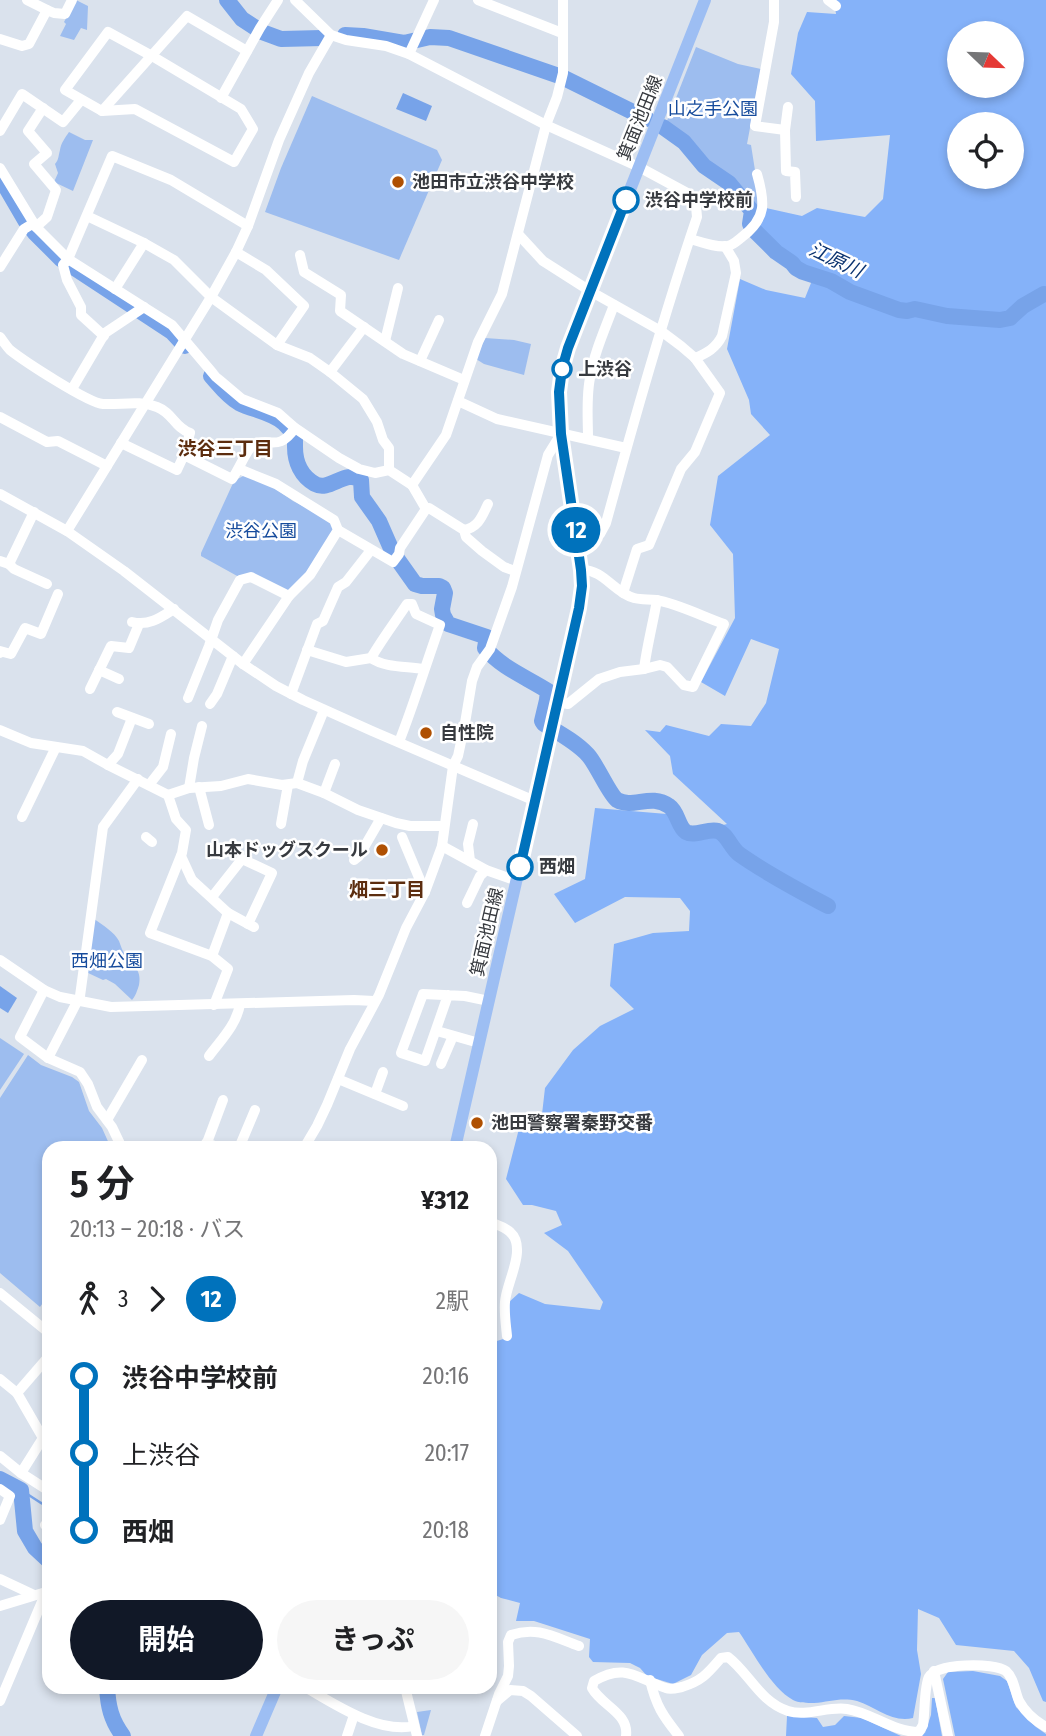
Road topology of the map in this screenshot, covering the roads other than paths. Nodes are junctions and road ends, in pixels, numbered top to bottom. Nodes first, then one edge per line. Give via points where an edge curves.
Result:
1 (27, 0) edge
2 (72, 0) edge
3 (278, 0) edge
4 (295, 0) edge
5 (434, 0) edge
6 (478, 0) edge
7 (563, 0) edge
8 (705, 0) edge
9 (774, 0) edge
10 (47, 10) junction
11 (562, 33) junction
12 (331, 35) junction
13 (0, 39) edge
14 (247, 51) junction
15 (409, 54) junction
16 (152, 56) junction
17 (221, 98) junction
18 (81, 100) junction
19 (788, 107) dead end
20 (43, 108) junction
21 (102, 111) junction
22 (546, 125) junction
23 (785, 130) junction
24 (0, 131) edge
25 (639, 167) junction
26 (0, 168) edge
27 (757, 174) dead end
28 (796, 197) dead end
29 (87, 216) junction
30 (32, 225) junction
31 (248, 226) junction
32 (518, 234) junction
33 (690, 239) junction
34 (144, 243) junction
35 (725, 246) junction
36 (236, 252) junction
37 (300, 255) dead end
38 (66, 262) junction
39 (0, 267) edge
40 (398, 288) dead end
41 (115, 289) junction
42 (590, 291) junction
43 (211, 297) junction
44 (614, 305) junction
45 (144, 307) junction
46 (439, 320) dead end
47 (364, 327) junction
48 (661, 331) junction
49 (104, 336) junction
50 (0, 337) edge
51 (185, 339) junction
52 (385, 341) junction
53 (277, 345) junction
54 (695, 358) junction
55 (420, 361) junction
56 (330, 372) junction
57 (464, 380) junction
58 (72, 389) junction
59 (458, 401) junction
60 (146, 403) junction
61 (0, 417) edge
62 (295, 428) junction
63 (561, 434) junction
64 (588, 439) junction
65 (121, 443) junction
66 (626, 448) junction
67 (184, 455) junction
68 (107, 466) junction
69 (239, 469) junction
70 (389, 470) junction
71 (412, 485) junction
72 (0, 494) edge
73 (488, 504) dead end
74 (426, 509) junction
75 (34, 513) junction
76 (338, 530) junction
77 (464, 530) junction
78 (66, 531) junction
79 (578, 547) junction
80 (371, 550) junction
81 (4, 562) edge
82 (581, 570) junction
83 (515, 571) junction
84 (47, 584) dead end
85 (622, 593) junction
86 (58, 594) dead end
87 (289, 596) junction
88 (657, 600) junction
89 (174, 610) junction
90 (211, 639) junction
91 (307, 650) junction
92 (0, 653) edge
93 (233, 656) junction
94 (371, 658) junction
95 (243, 664) junction
96 (424, 669) junction
97 (644, 669) junction
98 (99, 670) junction
99 (119, 679) dead end
100 (90, 690) dead end
101 (291, 694) junction
102 (188, 698) dead end
103 (210, 704) dead end
104 (557, 705) junction
105 (324, 710) junction
106 (117, 712) dead end
107 (132, 718) junction
108 (149, 724) dead end
109 (202, 726) dead end
110 (0, 730) edge
111 (171, 734) dead end
112 (399, 743) junction
113 (56, 747) junction
114 (335, 764) dead end
115 (108, 765) junction
116 (453, 766) junction
117 (138, 779) junction
118 (292, 784) junction
119 (149, 785) junction
120 (194, 787) junction
121 (324, 793) junction
122 (168, 795) junction
123 (536, 800) junction
124 (22, 817) dead end
125 (381, 818) junction
126 (281, 824) dead end
127 (209, 825) dead end
128 (444, 826) junction
129 (474, 829) dead end
130 (402, 837) dead end
131 (442, 846) junction
132 (181, 856) junction
133 (354, 860) dead end
134 (470, 861) junction
135 (486, 870) junction
136 (517, 881) junction
137 (425, 892) junction
138 (212, 897) junction
139 (467, 904) dead end
140 (228, 913) junction
141 (212, 956) junction
142 (0, 960) edge
143 (44, 990) junction
144 (448, 995) junction
145 (374, 1001) junction
146 (489, 1001) junction
147 (78, 1002) junction
148 (240, 1004) junction
149 (214, 1005) junction
150 (437, 1031) junction
151 (453, 1036) junction
152 (479, 1043) junction
153 (209, 1056) dead end
154 (48, 1058) junction
155 (142, 1060) dead end
156 (441, 1064) dead end
157 (383, 1072) dead end
158 (338, 1079) junction
159 (375, 1094) junction
160 (223, 1100) dead end
161 (403, 1106) dead end
162 (255, 1110) dead end
163 (107, 1120) junction
164 (118, 1141) edge
165 (207, 1141) edge
166 (242, 1141) edge
167 (308, 1141) edge
168 (457, 1141) edge
169 (497, 1225) edge
170 (0, 1293) edge
171 (42, 1327) edge
172 (507, 1336) dead end
173 (42, 1364) edge
174 (0, 1380) edge
175 (17, 1393) junction
176 (42, 1436) edge
177 (42, 1440) edge
178 (0, 1456) edge
179 (21, 1473) junction
180 (42, 1486) edge
181 (0, 1489) edge
182 (0, 1520) edge
183 (0, 1579) edge
184 (42, 1591) edge
185 (34, 1595) junction
186 (42, 1601) edge
187 (0, 1606) edge
188 (579, 1646) dead end
189 (934, 1671) junction
190 (650, 1681) junction
191 (273, 1694) edge
192 (317, 1694) edge
193 (407, 1694) edge
194 (0, 1701) edge
195 (497, 1701) junction
196 (354, 1715) junction
197 (1046, 1727) edge
198 (415, 1731) edge
199 (256, 1736) edge
200 (347, 1736) edge
201 (485, 1736) edge
202 (577, 1736) edge
203 (626, 1736) edge
204 (679, 1736) edge
205 (947, 1736) edge

1 - 10 street
2 - 10 street via 65,14
3 - 14 street
4 - 12 street
5 - 15 street
6 - 11 street
7 - 11 street
8 - 25 main road, 箕面池田線
9 - 23 street via 755,126
10 - 13 street via 29,44
11 - 22 street via 563,73
12 - 15 street
12 - 31 street via 279,140
14 - 16 street via 187,16
14 - 17 street
15 - 22 street
16 - 17 street
16 - 18 street via 108,32 65,90
16 - 21 street
17 - 21 street via 241,109 253,129 234,162 135,109
18 - 20 street via 63,122
18 - 21 street
19 - 23 street
20 - 24 street via 22,94
20 - 30 street via 28,131 47,153 34,164 56,190 47,217
22 - 25 street
22 - 32 street
23 - 28 street via 786,171 795,172
25 - 33 street via 689,194 697,216
25 - 42 main road, 箕面池田線
26 - 30 street
27 - 35 street via 763,208 753,228
29 - 31 street via 111,156 171,180
29 - 34 street
29 - 38 street
30 - 38 street
30 - 39 street via 24,229
31 - 36 street
32 - 42 street via 543,261
32 - 57 street via 502,294
33 - 35 street
33 - 48 street
34 - 41 street
34 - 43 street via 174,260
35 - 54 street via 736,273 724,328 718,343
36 - 43 street
36 - 53 street via 266,270 304,306
37 - 47 street via 304,272 341,295 340,311
38 - 41 street
38 - 49 street via 67,280 81,315
40 - 52 street
41 - 45 street
42 - 44 street
42 - 63 main road, 箕面池田線 via 562,369
43 - 51 street
43 - 53 street
44 - 48 street
44 - 64 street via 590,378
45 - 49 street
45 - 51 street via 172,324
46 - 55 street
47 - 52 street
47 - 56 street
48 - 54 street
48 - 66 street
49 - 58 street
50 - 58 street via 7,348
51 - 60 street
51 - 62 street via 216,377 242,399 278,413
52 - 55 street
53 - 56 street
54 - 85 street via 720,393 649,545 638,549
55 - 57 street
56 - 70 street via 363,399 377,422 388,449
57 - 59 street
58 - 60 street via 101,404
59 - 63 street via 497,419
59 - 71 street via 446,435
60 - 65 street
60 - 67 street via 164,410 190,433
61 - 68 street
62 - 69 street via 287,439 248,449
62 - 70 street via 359,469
63 - 64 street
63 - 79 main road, 箕面池田線
63 - 83 street via 548,456
64 - 66 street
65 - 67 street via 177,470
65 - 68 street
66 - 79 street via 606,523 600,534
67 - 69 street via 232,479
68 - 78 street
69 - 76 street via 276,484 334,520
70 - 71 street
71 - 74 street
72 - 75 street
73 - 77 street via 479,523
74 - 77 street
74 - 80 street via 393,562
75 - 78 street
75 - 81 street
76 - 80 street
76 - 87 street via 310,575
77 - 83 street via 482,551
78 - 89 street
79 - 82 main road, 箕面池田線
80 - 91 street via 338,587
81 - 84 street
82 - 85 street via 590,569
82 - 104 main road, 箕面池田線 via 579,608
83 - 116 street via 489,649 472,681
85 - 88 street
86 - 92 street via 41,634 25,628 11,654
87 - 90 street via 251,577 240,580
87 - 95 street
88 - 97 street
88 - 97 street via 724,624 692,687 667,667
89 - 90 street
89 - 98 street via 153,622 135,623 129,648 111,646
90 - 93 street
90 - 102 street
91 - 94 street via 346,662
91 - 101 street
93 - 95 street
93 - 103 street
94 - 96 street via 391,666
94 - 96 street via 407,604 412,604 416,614 440,625
95 - 101 street
96 - 112 street
97 - 104 street via 599,679 568,704
98 - 99 street
98 - 100 street
101 - 105 street
104 - 123 main road, 箕面池田線
105 - 112 street
105 - 118 street
106 - 107 street
107 - 108 street
107 - 115 street via 118,754
109 - 120 street via 194,758
110 - 113 street
111 - 119 street via 171,752
112 - 116 street
113 - 115 street via 83,751
113 - 124 street
114 - 121 street
115 - 117 street
116 - 123 street
116 - 128 street
117 - 119 street
117 - 147 street via 103,827
118 - 120 street via 248,779
118 - 121 street
118 - 126 street
119 - 122 street
120 - 122 street
120 - 127 street
121 - 125 street
122 - 132 street via 176,819 186,831
123 - 136 main road, 箕面池田線
125 - 128 street via 410,826
125 - 133 street
128 - 131 street
129 - 134 street via 468,844
130 - 137 street
131 - 134 street
131 - 137 street
132 - 138 street via 192,880
132 - 141 street via 150,933
134 - 135 street
135 - 136 street
135 - 139 street
136 - 146 main road, 箕面池田線
137 - 145 street
138 - 140 street
138 - 140 street via 242,859 272,873 251,925
140 - 141 street
141 - 149 street via 228,969
142 - 143 street
143 - 147 street
143 - 154 street via 20,1037
144 - 146 street
144 - 150 street
144 - 150 street via 423,994 401,1053 425,1061
145 - 148 street
145 - 158 street
146 - 152 main road, 箕面池田線
147 - 149 street via 111,1007
147 - 154 street
148 - 149 street
148 - 153 street via 239,1014
150 - 151 street
151 - 152 street
151 - 156 street
152 - 168 main road, 箕面池田線
154 - 163 street via 80,1072
155 - 163 street
157 - 159 street
158 - 159 street
158 - 167 street
159 - 161 street
160 - 165 street
162 - 166 street
163 - 164 street
169 - 172 street via 513,1234 517,1244 505,1301
170 - 171 street
173 - 175 street
174 - 175 street
175 - 176 street
177 - 179 street
178 - 179 street
179 - 180 street
181 - 182 street via 10,1496
183 - 185 street
184 - 185 street
185 - 187 street
186 - 194 street
188 - 195 street via 535,1630 511,1635 508,1676
189 - 190 street via 928,1678 919,1732 907,1732 862,1712 787,1711 766,1698 728,1657 721,1658 700,1681 682,1687 669,1690
189 - 197 street via 970,1665 1005,1671 1020,1703
189 - 205 street
190 - 203 street via 615,1673 594,1681 596,1695 626,1724
190 - 204 street via 654,1700
191 - 199 main road
192 - 196 street
193 - 198 street
195 - 201 street
195 - 202 street via 510,1690 523,1691
196 - 198 street
196 - 200 street

